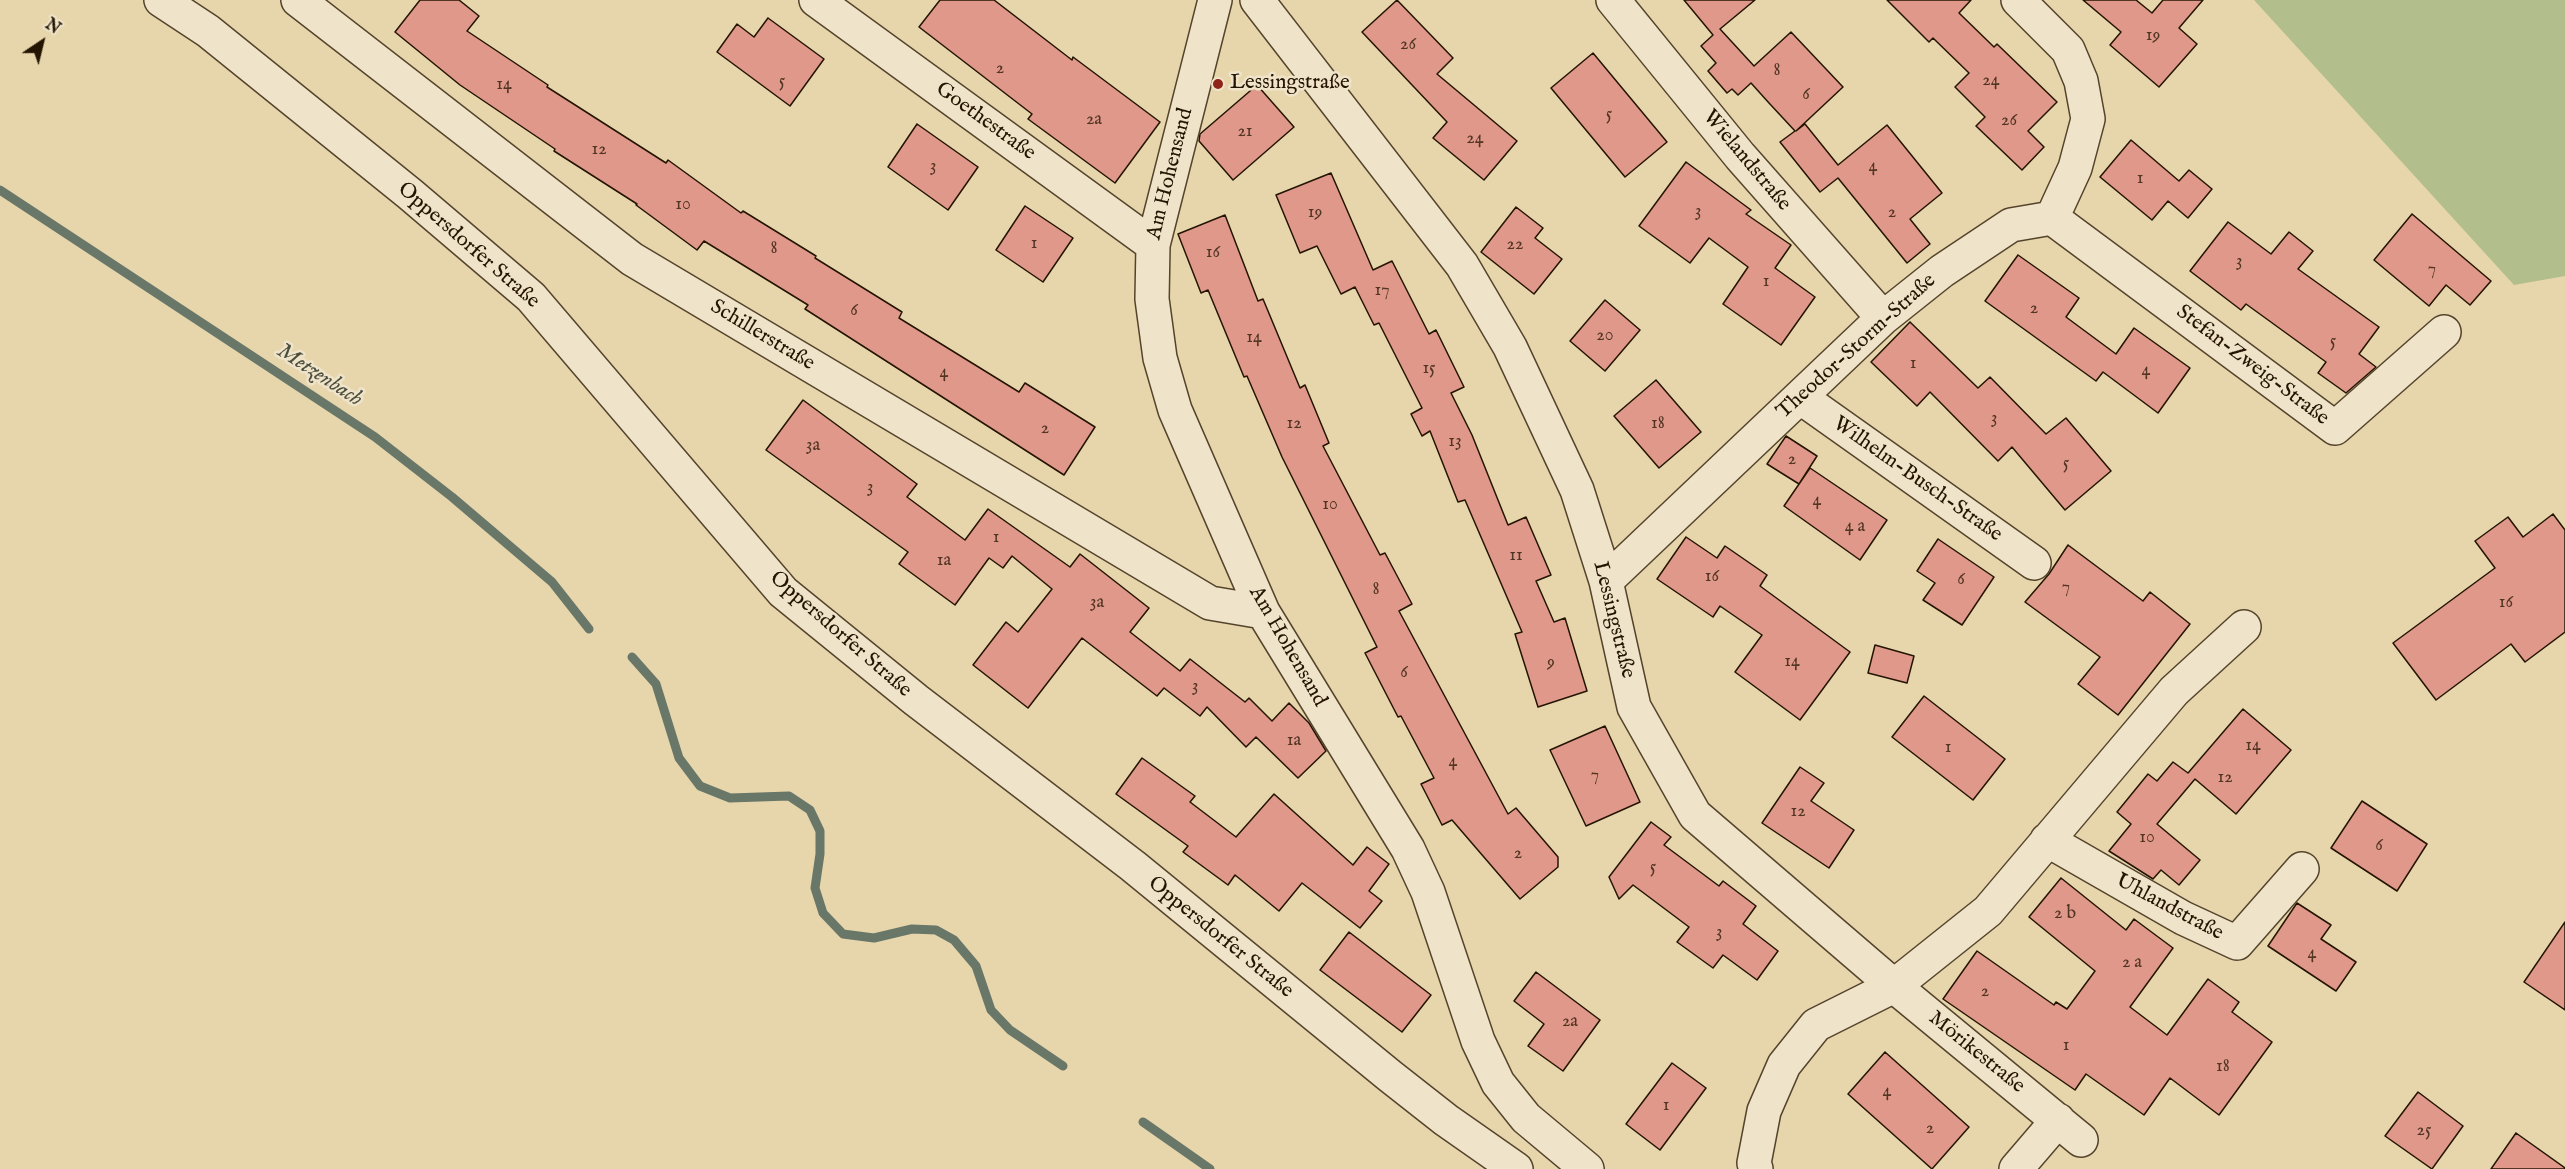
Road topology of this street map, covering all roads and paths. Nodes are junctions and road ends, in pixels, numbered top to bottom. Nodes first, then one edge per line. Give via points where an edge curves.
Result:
1 (161, 0) edge
2 (298, 0) edge
3 (816, 0) edge
4 (1215, 0) edge
5 (1257, 0) edge
6 (1613, 0) edge
7 (2018, 0) edge
8 (2052, 218) junction
9 (1153, 245) junction
10 (1883, 318) junction
11 (2444, 332) dead end
12 (1800, 397) junction
13 (2034, 563) dead end
14 (1606, 581) junction
15 (1263, 612) junction
16 (2244, 627) dead end
17 (2047, 840) junction
18 (2302, 869) dead end
19 (1894, 986) junction
20 (1516, 1169) edge
21 (1587, 1169) edge
22 (1756, 1169) edge
23 (2016, 1169) edge

1 - 20 street, Oppersdorfer Straße via 208,31 531,297 783,592 916,700 1133,866 1390,1076
2 - 15 street, Schillerstraße via 632,259 1210,603
3 - 9 street, Goethestraße
4 - 9 street, Am Hohensand
5 - 14 street, Lessingstraße via 1462,265 1509,347 1577,490
6 - 10 street, Wielandstraße via 1740,156
7 - 8 street via 2068,50 2081,81 2088,119 2075,168
8 - 10 street, Theodor-Storm-Straße via 2012,225 1942,271
8 - 11 street, Stefan-Zweig-Straße via 2336,428
9 - 15 street, Am Hohensand via 1152,300 1160,358 1175,410
10 - 12 street, Theodor-Storm-Straße
12 - 13 street, Wilhelm-Busch-Straße
12 - 14 street, Theodor-Storm-Straße
14 - 19 street, Lessingstraße via 1634,707 1695,815
15 - 21 street, Am Hohensand via 1408,849 1428,892 1478,1041 1498,1083 1526,1118
16 - 17 street via 2174,691
17 - 18 street, Uhlandstraße via 2183,918 2237,944
17 - 19 street via 1988,912
19 - 22 street via 1816,1025 1784,1065 1764,1111
19 - 23 street, Mörikestraße via 2070,1130

